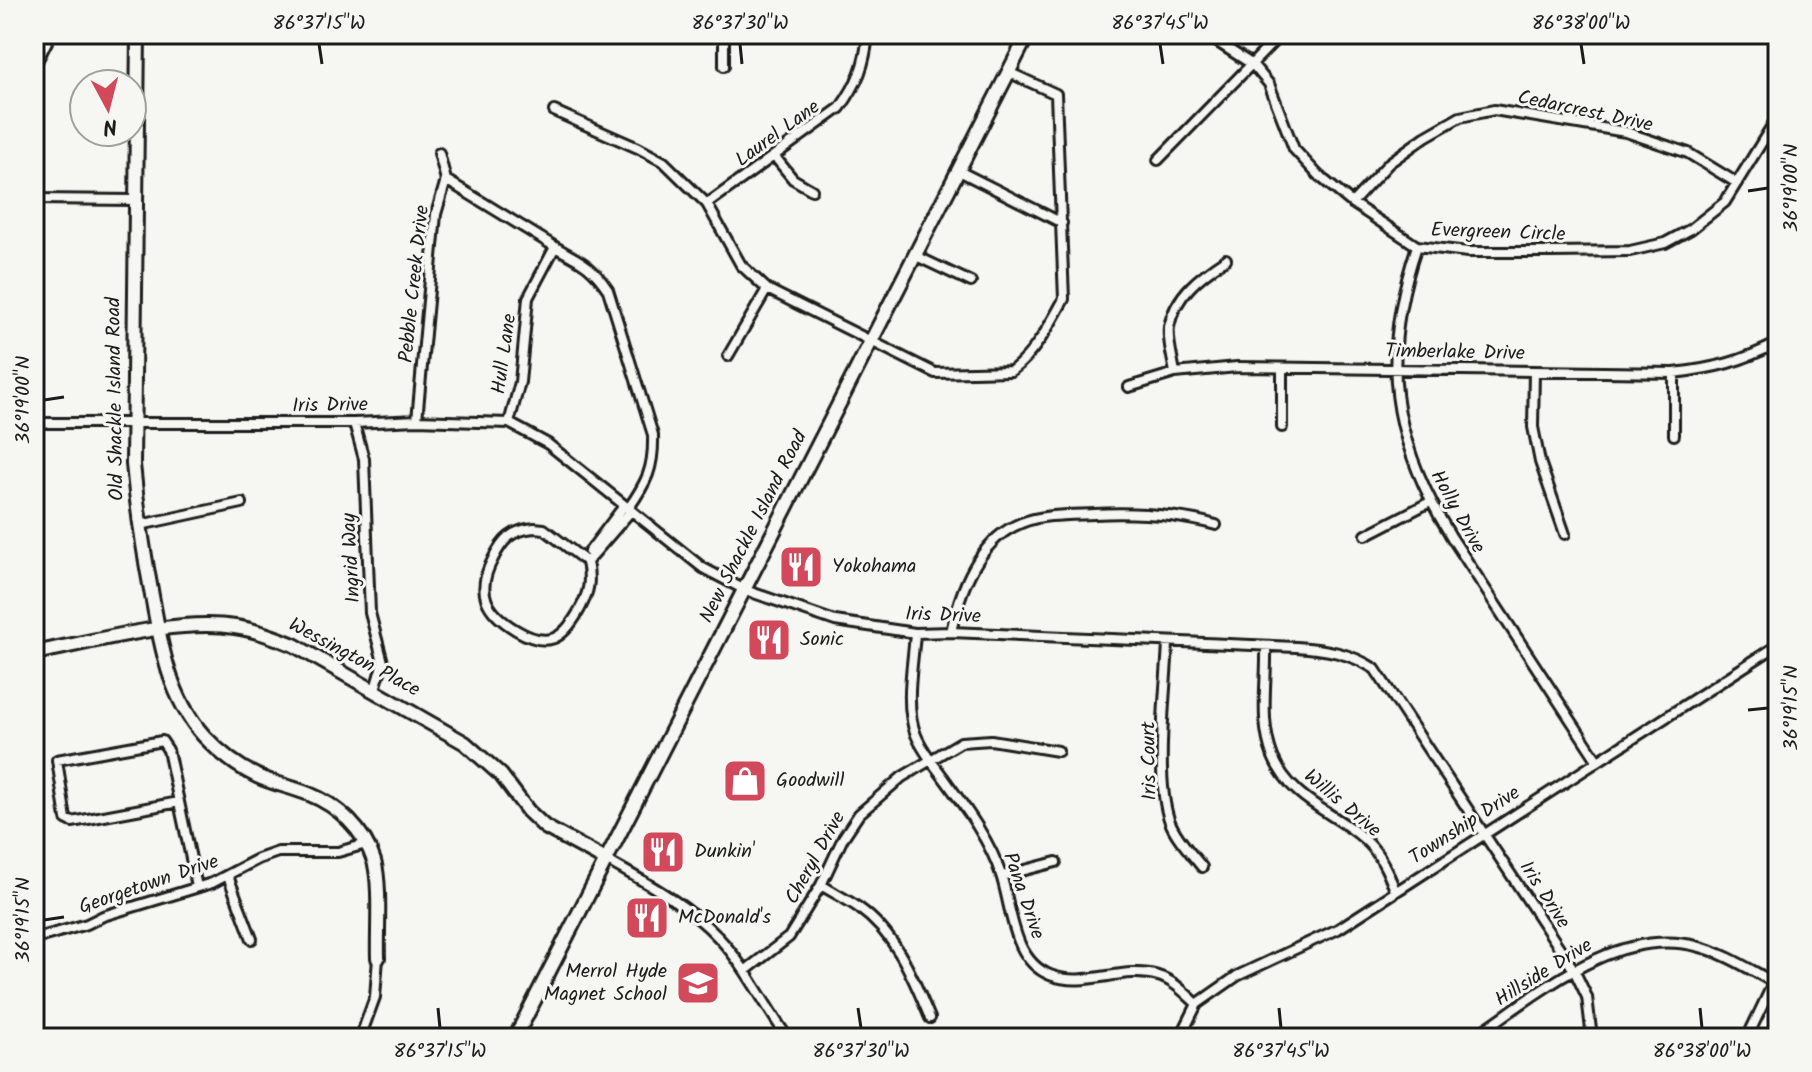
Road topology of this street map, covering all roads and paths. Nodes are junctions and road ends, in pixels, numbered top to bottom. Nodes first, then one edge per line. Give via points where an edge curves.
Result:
1 (51, 34) edge
2 (138, 34) edge
3 (724, 34) edge
4 (868, 34) edge
5 (1028, 34) edge
6 (1205, 34) edge
7 (1281, 34) edge
8 (1253, 65) junction
9 (724, 66) dead end
10 (34, 67) edge
11 (1008, 72) junction
12 (554, 111) dead end
13 (1778, 116) edge
14 (439, 153) dead end
15 (775, 157) junction
16 (1158, 160) dead end
17 (957, 170) junction
18 (446, 180) junction
19 (1737, 183) junction
20 (812, 190) dead end
21 (34, 199) edge
22 (135, 200) junction
23 (1352, 203) junction
24 (707, 204) junction
25 (1062, 223) junction
26 (1417, 246) junction
27 (555, 247) junction
28 (914, 255) junction
29 (1226, 259) dead end
30 (971, 282) dead end
31 (767, 289) junction
32 (870, 341) junction
33 (1778, 343) edge
34 (728, 356) dead end
35 (1282, 368) junction
36 (1394, 368) junction
37 (1534, 371) junction
38 (1175, 373) junction
39 (1674, 373) junction
40 (1129, 387) dead end
41 (417, 420) junction
42 (34, 423) edge
43 (354, 423) junction
44 (509, 423) junction
45 (132, 424) junction
46 (1282, 427) dead end
47 (1674, 435) dead end
48 (1430, 502) junction
49 (242, 503) dead end
50 (628, 508) junction
51 (140, 525) junction
52 (1216, 525) dead end
53 (1565, 534) dead end
54 (1366, 535) dead end
55 (585, 561) junction
56 (745, 590) junction
57 (158, 630) junction
58 (951, 632) junction
59 (915, 633) junction
60 (1168, 643) junction
61 (1778, 645) edge
62 (1266, 648) junction
63 (34, 653) edge
64 (375, 689) junction
65 (1058, 751) dead end
66 (930, 759) junction
67 (1597, 760) junction
68 (179, 802) junction
69 (1484, 834) junction
70 (366, 844) junction
71 (606, 860) junction
72 (1056, 862) dead end
73 (1202, 867) dead end
74 (228, 876) junction
75 (1002, 876) junction
76 (821, 885) junction
77 (197, 887) junction
78 (1395, 890) junction
79 (34, 939) edge
80 (252, 939) dead end
81 (378, 958) joint
82 (1574, 970) junction
83 (745, 971) junction
84 (1778, 973) edge
85 (1773, 982) junction
86 (1197, 1004) junction
87 (930, 1018) dead end
88 (360, 1038) edge
89 (515, 1038) edge
90 (788, 1038) edge
91 (1180, 1038) edge
92 (1472, 1038) edge
93 (1592, 1038) edge
94 (1747, 1038) edge

1 - 10 street
2 - 22 street, Old Shackle Island Road
3 - 9 street
4 - 15 street, Laurel Lane via 856,87 840,108
5 - 11 street, New Shackle Island Road
6 - 8 street, Evergreen Circle
7 - 8 street
8 - 16 street
8 - 23 street, Evergreen Circle via 1269,84 1294,149
11 - 17 street, New Shackle Island Road
11 - 25 street via 1056,94
12 - 24 street via 664,162
13 - 19 street, Evergreen Circle
14 - 18 street, Pebble Creek Drive
15 - 20 street via 793,179
15 - 24 street, Laurel Lane
17 - 25 street
17 - 28 street, New Shackle Island Road
18 - 27 street
18 - 41 street, Pebble Creek Drive via 436,214
19 - 23 street, Cedarcrest Drive via 1688,153 1626,132 1494,110 1460,117 1425,137 1389,163
19 - 26 street, Evergreen Circle via 1725,202 1691,229 1665,243 1630,251 1468,252
21 - 22 street
22 - 45 street, Old Shackle Island Road
23 - 26 street, Evergreen Circle
24 - 31 street via 741,265
25 - 32 street via 1064,299 1011,371 935,373
26 - 36 street, Holly Drive via 1405,282
27 - 44 street, Hull Lane via 528,298 520,382
27 - 50 street via 581,259 608,290 653,435 654,457 646,484
28 - 30 street
28 - 32 street, New Shackle Island Road
29 - 38 street via 1181,297 1169,329
31 - 32 street
31 - 34 street
32 - 56 street, New Shackle Island Road
33 - 39 street, Timberlake Drive via 1717,368
35 - 36 street, Timberlake Drive
35 - 38 street, Timberlake Drive
35 - 46 street
36 - 37 street, Timberlake Drive
36 - 48 street, Holly Drive via 1401,425
37 - 39 street, Timberlake Drive
37 - 53 street via 1533,427
38 - 40 street, Timberlake Drive
39 - 47 street
41 - 43 street, Iris Drive
41 - 44 street, Iris Drive
42 - 45 street, Iris Drive
43 - 45 street, Iris Drive
43 - 64 street, Ingrid Way via 364,459 370,613 383,662
44 - 50 street, Iris Drive via 548,444
45 - 51 street, Old Shackle Island Road
48 - 54 street
48 - 67 street, Holly Drive
49 - 51 street
50 - 55 street
50 - 56 street, Iris Drive via 703,568
51 - 57 street, Old Shackle Island Road
52 - 58 street via 1146,513 1058,516 1021,523 995,540 969,572
55 - 55 street via 589,590 572,624 557,637 530,638 498,619 488,605 488,568 504,539 515,532 544,529
56 - 59 street, Iris Drive via 835,621
56 - 71 street, New Shackle Island Road
57 - 63 street, Wessington Place
57 - 64 street, Wessington Place via 233,626 265,633
57 - 70 street, Old Shackle Island Road via 177,696 204,736 258,777 330,804
58 - 59 street, Iris Drive
58 - 60 street, Iris Drive
59 - 66 street, Pana Drive via 910,704 916,734
60 - 62 street, Iris Drive
60 - 73 street, Iris Court via 1163,798 1171,823
61 - 67 street, Township Drive
62 - 69 street, Iris Drive via 1322,649 1354,656 1375,669
62 - 78 street, Willis Drive via 1265,728 1274,759 1316,808 1370,845
64 - 71 street, Wessington Place via 465,743 545,827
65 - 66 street, Cheryl Drive via 991,740 961,742
66 - 75 street, Pana Drive via 977,825
66 - 76 street, Cheryl Drive via 859,814
67 - 69 street, Township Drive
68 - 68 street via 162,741 57,760 66,819 72,822
68 - 77 street
69 - 78 street, Township Drive
69 - 82 street, Iris Drive
70 - 74 street, Georgetown Drive via 338,852 278,852
70 - 81 street, Old Shackle Island Road via 375,863
71 - 83 street via 677,902 718,937
71 - 89 street, New Shackle Island Road
72 - 75 street
74 - 77 street, Georgetown Drive
74 - 80 street
75 - 86 street, Pana Drive via 1022,946 1048,974 1071,980 1137,972 1160,976
76 - 83 street, Cheryl Drive via 789,937
76 - 87 street via 859,908 892,941
77 - 79 street, Georgetown Drive
78 - 86 street, Township Drive via 1338,929 1237,976
81 - 88 street, Old Shackle Island Road via 375,997
82 - 85 street, Hillside Drive via 1606,953 1672,944 1725,956
82 - 92 street, Hillside Drive
82 - 93 street, Iris Drive via 1587,997
83 - 90 street
84 - 85 street
85 - 94 street
86 - 91 street, Township Drive

